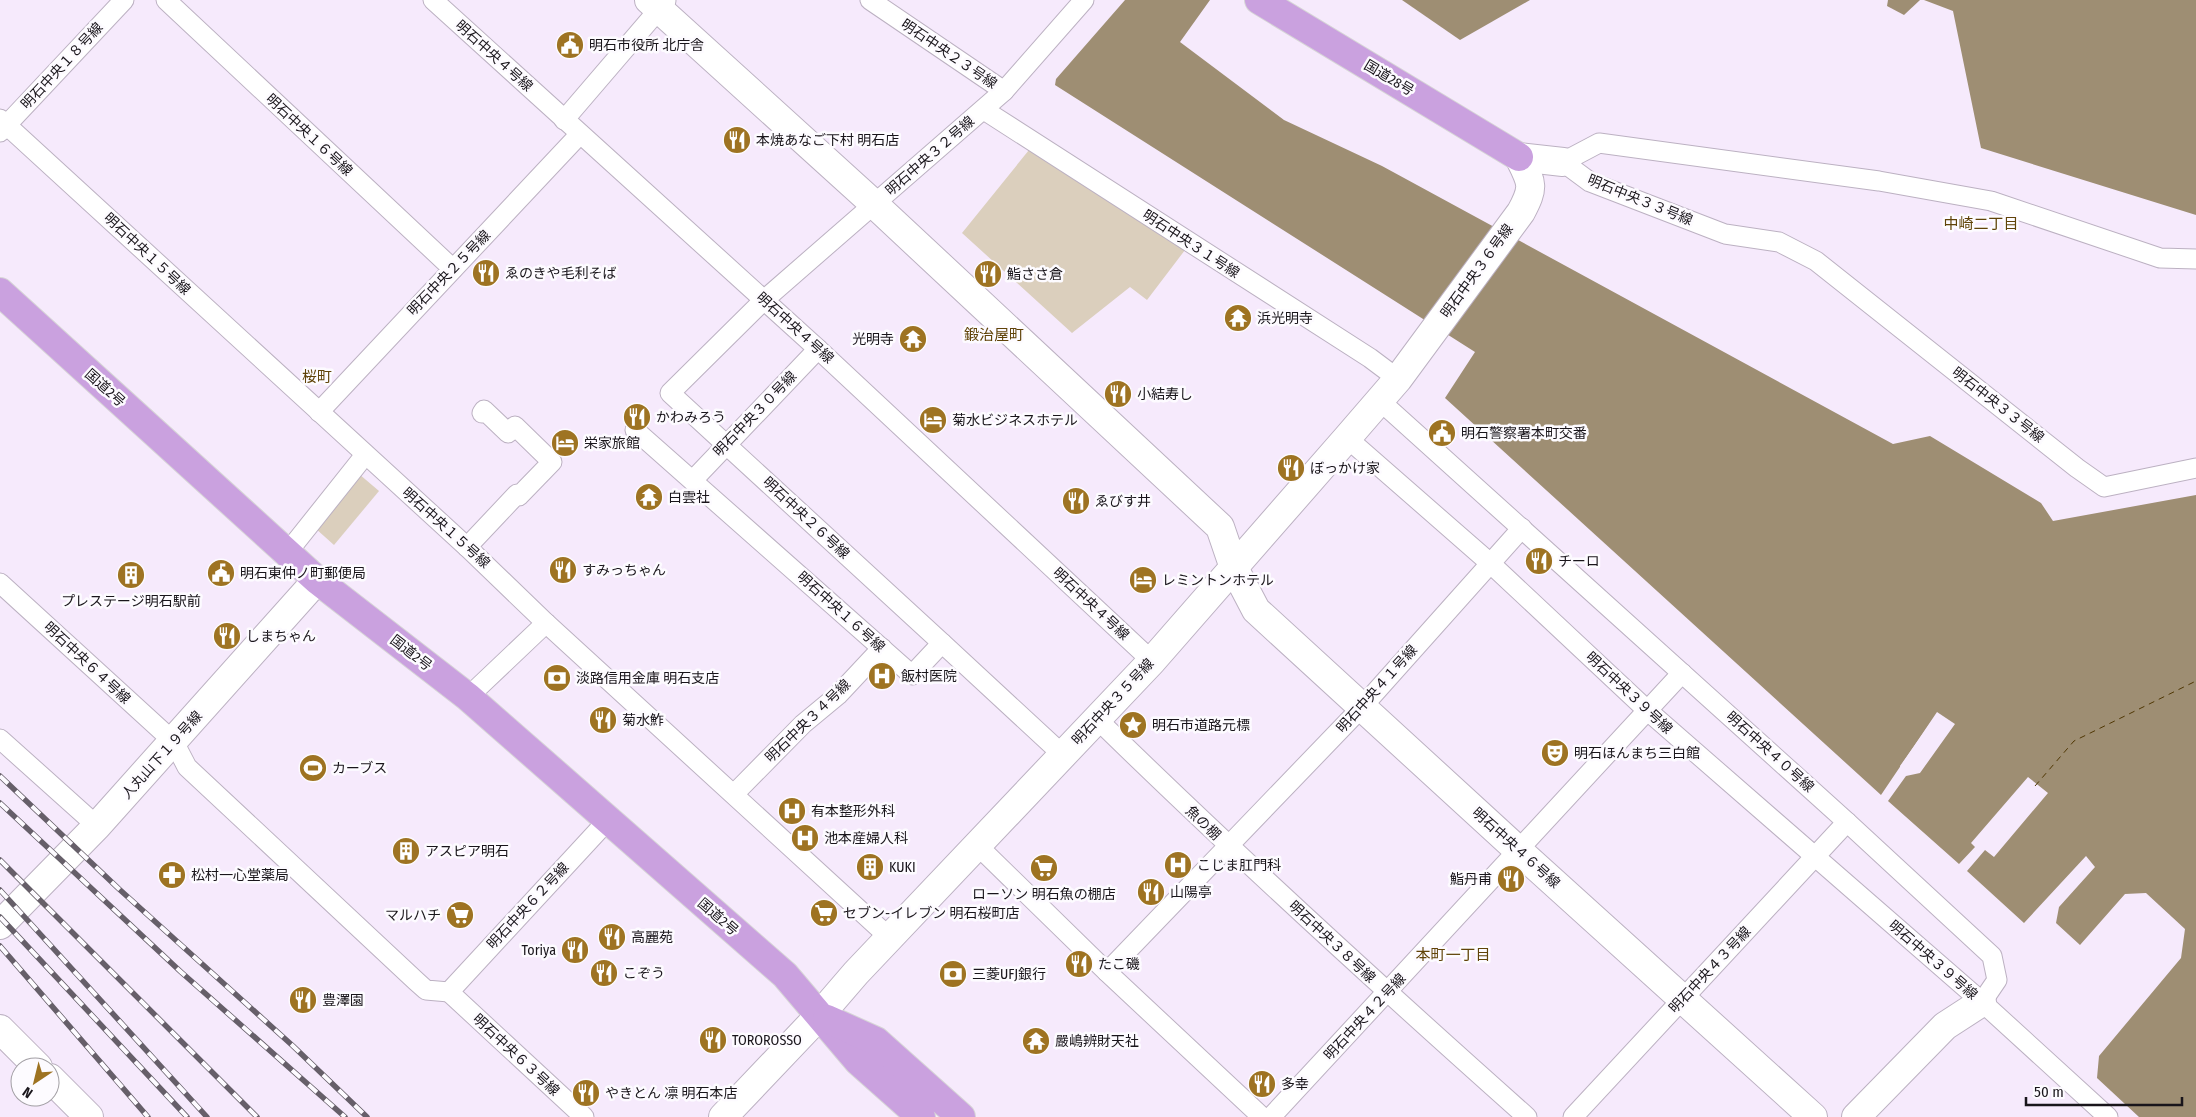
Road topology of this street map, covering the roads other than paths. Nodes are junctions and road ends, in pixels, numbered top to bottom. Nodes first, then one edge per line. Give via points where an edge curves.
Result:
1 (124, 0) edge
2 (166, 0) edge
3 (433, 0) edge
4 (870, 0) edge
5 (1084, 0) edge
6 (1259, 0) edge
7 (658, 3) edge
8 (1004, 91) junction
9 (984, 110) junction
10 (564, 120) junction
11 (2, 125) edge
12 (580, 134) junction
13 (1519, 157) junction
14 (1563, 162) junction
15 (874, 204) junction
16 (2196, 259) edge
17 (453, 269) junction
18 (0, 292) edge
19 (764, 300) junction
20 (818, 349) junction
21 (1398, 379) junction
22 (670, 393) joint
23 (1380, 400) junction
24 (319, 412) junction
25 (482, 413) dead end
26 (635, 430) dead end
27 (1347, 438) junction
28 (727, 444) junction
29 (366, 456) junction
30 (2196, 468) edge
31 (692, 480) junction
32 (1522, 528) junction
33 (467, 547) junction
34 (287, 553) junction
35 (1490, 563) junction
36 (1234, 568) junction
37 (318, 580) junction
38 (0, 582) edge
39 (546, 622) junction
40 (942, 643) junction
41 (882, 648) junction
42 (1152, 661) junction
43 (1682, 673) junction
44 (468, 697) junction
45 (1362, 706) junction
46 (1648, 711) junction
47 (1097, 720) junction
48 (0, 739) edge
49 (174, 742) junction
50 (1063, 755) junction
51 (734, 794) junction
52 (608, 820) junction
53 (1847, 822) junction
54 (97, 826) junction
55 (978, 846) junction
56 (1227, 846) junction
57 (1519, 851) junction
58 (1814, 858) junction
59 (0, 925) edge
60 (890, 938) junction
61 (1106, 972) junction
62 (449, 992) junction
63 (1387, 993) junction
64 (1683, 999) junction
65 (1982, 1002) junction
66 (819, 1016) junction
67 (0, 1029) edge
68 (28, 1057) edge
69 (60, 1088) edge
70 (89, 1117) edge
71 (584, 1117) edge
72 (723, 1117) edge
73 (921, 1117) edge
74 (961, 1117) edge
75 (1262, 1117) edge
76 (1271, 1117) edge
77 (1527, 1117) edge
78 (1573, 1117) edge
79 (1813, 1117) edge
80 (1856, 1117) edge
81 (2108, 1117) edge

1 - 11 street, 明石中央１８号線
2 - 17 street, 明石中央１６号線
3 - 10 street, 明石中央４号線
4 - 8 street, 明石中央２３号線
5 - 8 street, 明石中央３２号線
6 - 13 highway, 国道28号
7 - 10 street
7 - 15 street, 明石中央４６号線
8 - 9 street, 明石中央３２号線
9 - 15 street, 明石中央３２号線
9 - 21 street, 明石中央３１号線
10 - 12 street, 明石中央４号線
11 - 24 street, 明石中央１５号線
12 - 17 street, 明石中央２５号線
12 - 19 street, 明石中央４号線
13 - 14 street
13 - 21 street, 明石中央３６号線 via 1532,182 1529,198
14 - 16 street via 1599,143 1879,181 1991,201 2160,258
14 - 30 street, 明石中央３３号線 via 1590,182 1725,234 1779,242 1816,261 2104,487
15 - 19 street, 明石中央３２号線
15 - 36 street, 明石中央４６号線 via 1220,527
17 - 24 street, 明石中央２５号線
18 - 34 highway, 国道2号
19 - 20 street, 明石中央４号線
19 - 22 street, 明石中央３２号線
20 - 28 street, 明石中央３０号線
20 - 42 street, 明石中央４号線
21 - 23 street, 明石中央３５号線
22 - 28 street, 明石中央２６号線
23 - 27 street, 明石中央３５号線
23 - 32 street, 明石中央４０号線
24 - 29 street, 明石中央１５号線
25 - 33 street via 484,410 508,433 515,426 552,462
26 - 31 street, 明石中央１６号線
27 - 35 street, 明石中央３９号線
27 - 36 street, 明石中央３５号線
28 - 31 street, 明石中央３０号線
28 - 40 street, 明石中央２６号線
29 - 33 street, 明石中央１５号線
29 - 34 street
31 - 41 street, 明石中央１６号線
32 - 35 street, 明石中央４１号線
32 - 43 street, 明石中央４０号線
33 - 39 street, 明石中央１５号線
34 - 37 highway, 国道2号
35 - 45 street, 明石中央４１号線
35 - 46 street, 明石中央３９号線
36 - 42 street, 明石中央３５号線
36 - 45 street, 明石中央４６号線 via 1256,610
37 - 44 highway, 国道2号
37 - 49 street, 人丸山下１９号線
38 - 49 street, 明石中央６４号線
39 - 44 street
39 - 51 street, 明石中央１５号線
40 - 41 street, 明石中央１６号線 via 912,675
40 - 50 street
41 - 51 street, 明石中央３４号線 via 838,695 803,724
42 - 47 street, 明石中央３５号線
43 - 46 street, 明石中央４２号線
43 - 53 street, 明石中央４０号線
44 - 52 highway, 国道2号
45 - 56 street, 明石中央４１号線
45 - 57 street, 明石中央４６号線
46 - 57 street, 明石中央４２号線
46 - 58 street, 明石中央３９号線
47 - 50 street, 明石中央３５号線
47 - 56 street, 魚の棚
48 - 54 street
49 - 54 street, 人丸山下１９号線
49 - 62 street, 明石中央６４号線 via 187,767 421,986 426,990
50 - 55 street, 明石中央３５号線
51 - 60 street, 明石中央１５号線
52 - 62 street, 明石中央６２号線
52 - 66 highway, 国道2号 via 785,976
53 - 58 street, 明石中央４３号線
53 - 65 street, 明石中央４０号線 via 1992,956 1998,980
54 - 59 street, 人丸山下１９号線
55 - 60 street, 明石中央３５号線
55 - 61 street
56 - 61 street, 魚の棚
56 - 63 street, 明石中央３８号線
57 - 63 street, 明石中央４２号線
57 - 64 street, 明石中央４６号線
58 - 64 street, 明石中央４３号線
58 - 65 street, 明石中央３９号線
60 - 66 street, 明石中央３５号線
61 - 75 street
62 - 71 street, 明石中央６３号線
63 - 76 street, 明石中央４２号線
63 - 77 street, 明石中央３８号線
64 - 78 street, 明石中央４３号線
64 - 79 street, 明石中央４６号線
65 - 80 street, 明石中央４０号線 via 1945,1026
65 - 81 street, 明石中央３９号線
66 - 72 street, 明石中央３５号線
66 - 73 highway, 国道2号 via 858,1061
66 - 74 highway, 国道2号 via 876,1041
67 - 68 street
69 - 70 street

